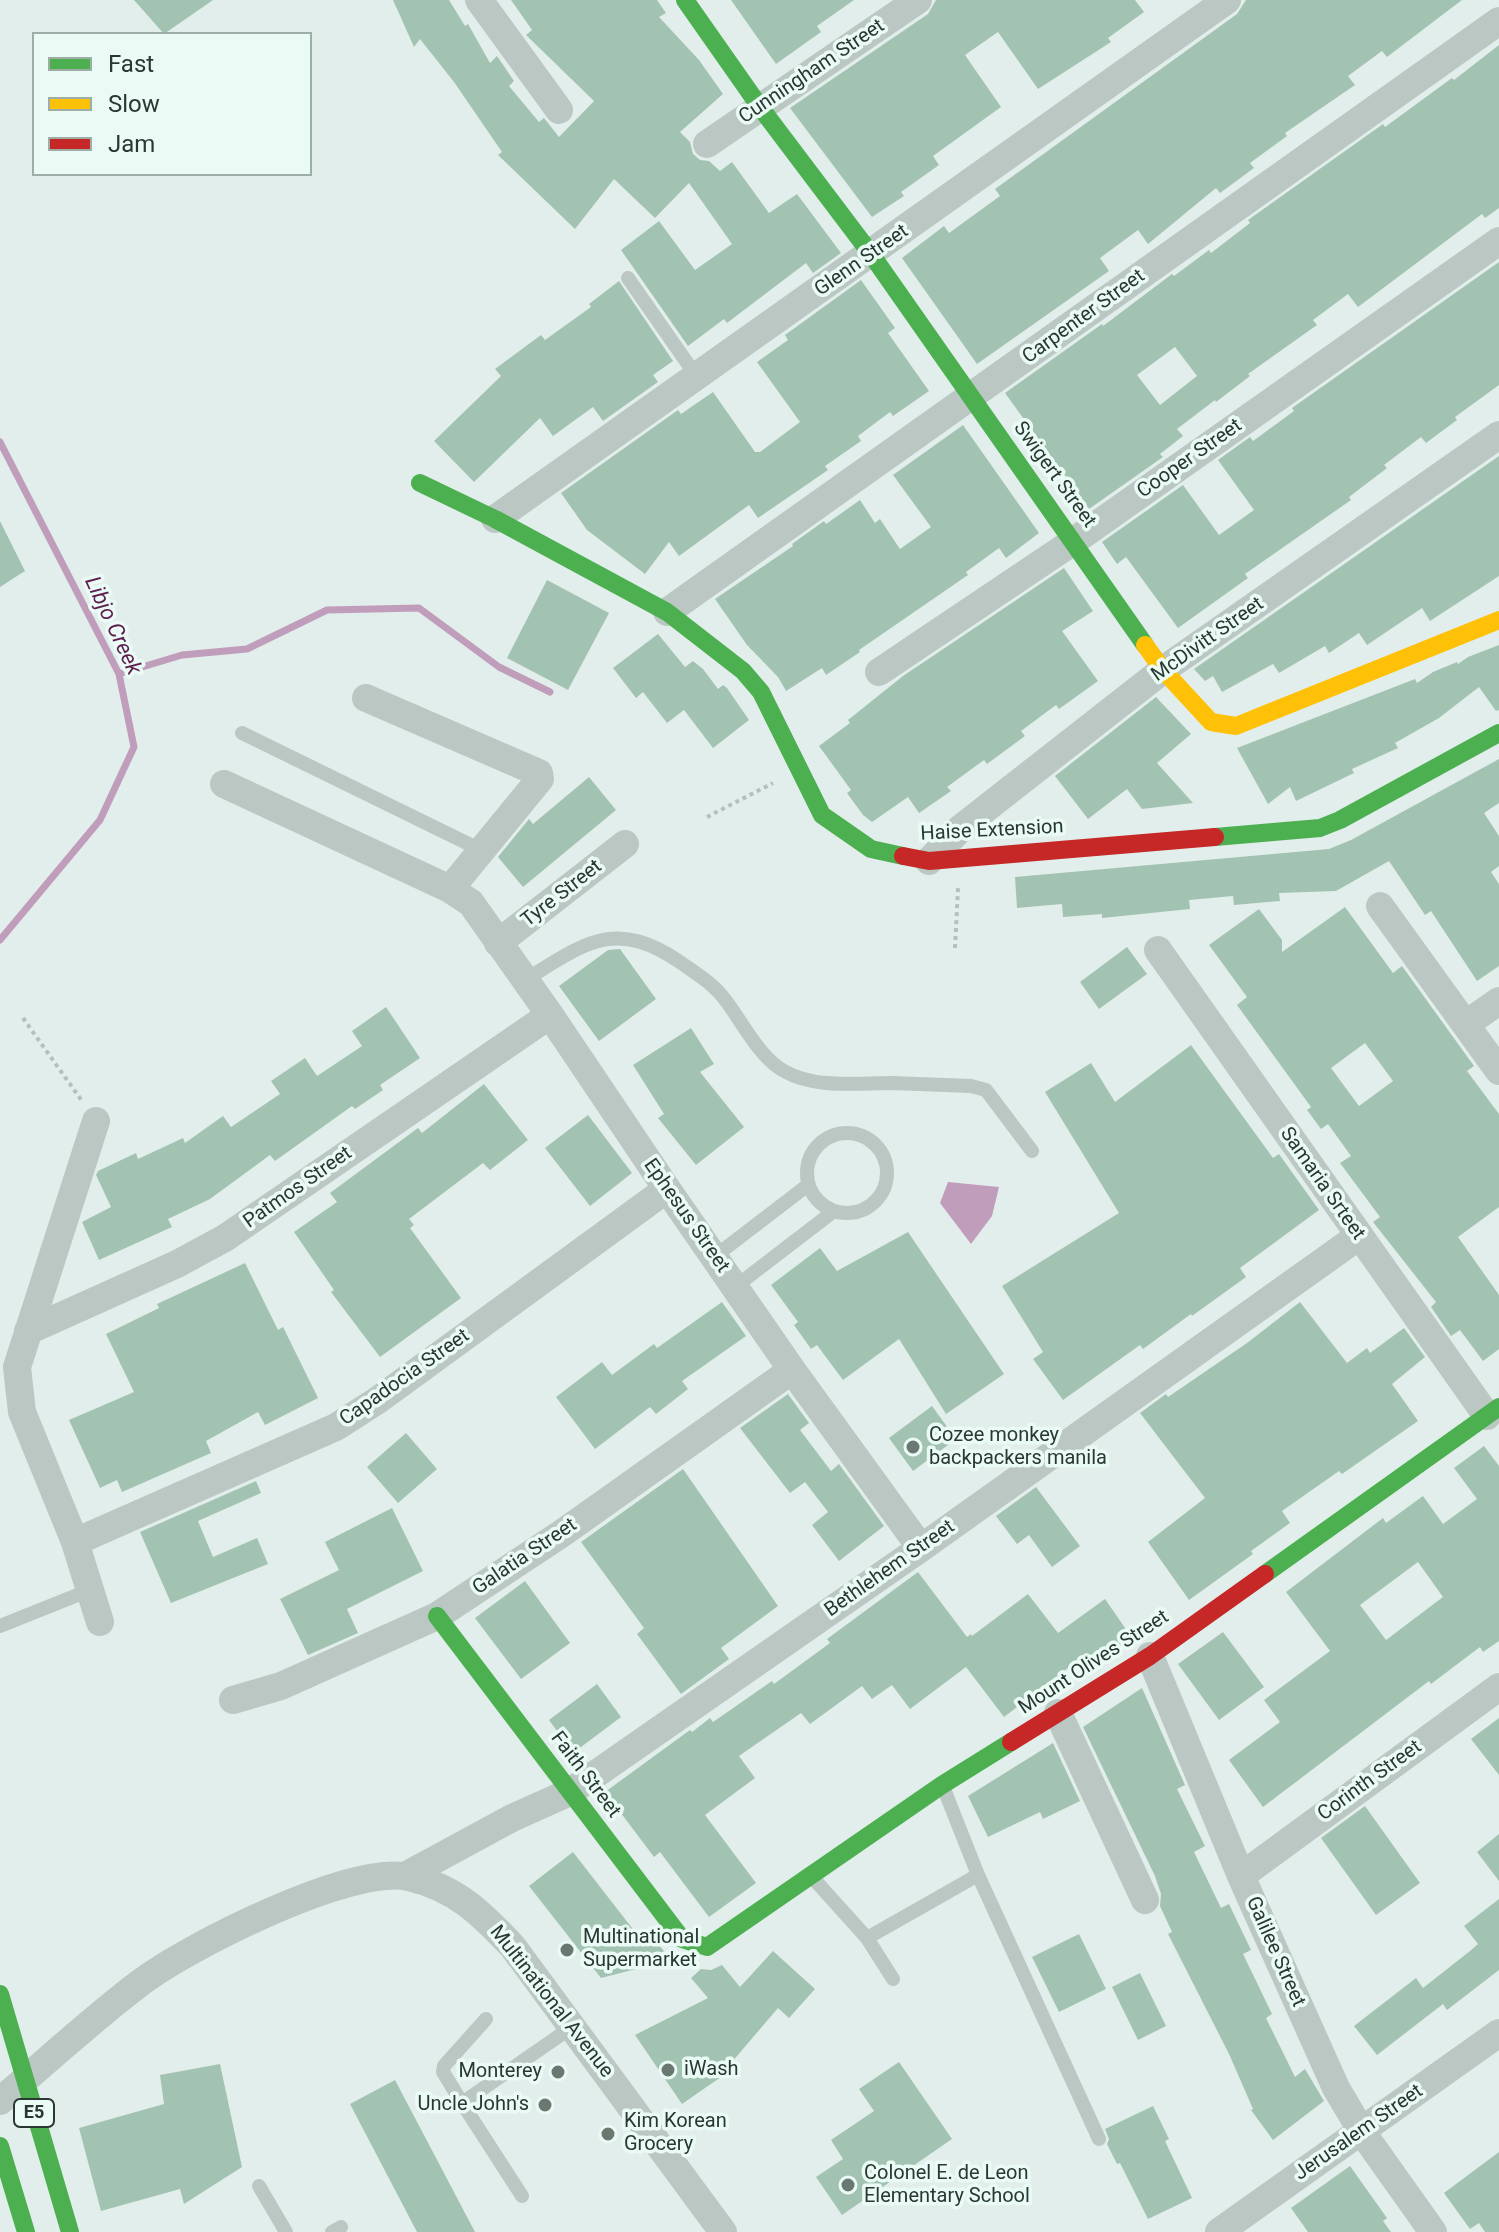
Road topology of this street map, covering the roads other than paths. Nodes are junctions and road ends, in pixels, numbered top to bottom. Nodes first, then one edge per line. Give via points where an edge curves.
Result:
1 (479, 0) edge
2 (685, 0) edge
3 (918, 0) edge
4 (1227, 0) edge
5 (1499, 21) edge
6 (760, 107) junction
7 (559, 110) dead end
8 (707, 144) dead end
9 (1499, 241) edge
10 (871, 254) junction
11 (628, 278) dead end
12 (697, 377) junction
13 (971, 397) junction
14 (1499, 435) edge
15 (420, 483) dead end
16 (495, 519) junction
17 (1074, 541) junction
18 (667, 612) junction
19 (1499, 620) edge
20 (1163, 670) junction
21 (879, 672) dead end
22 (366, 698) dead end
23 (242, 733) dead end
24 (1499, 733) edge
25 (224, 784) dead end
26 (625, 844) dead end
27 (481, 850) junction
28 (929, 861) junction
29 (450, 889) junction
30 (1380, 906) dead end
31 (498, 943) junction
32 (1158, 950) dead end
33 (525, 980) junction
34 (1499, 1001) edge
35 (550, 1015) junction
36 (1466, 1024) junction
37 (1499, 1071) edge
38 (96, 1121) road end
39 (1032, 1151) dead end
40 (808, 1185) junction
41 (667, 1189) junction
42 (834, 1211) junction
43 (1359, 1236) junction
44 (714, 1257) junction
45 (735, 1287) junction
46 (28, 1331) junction
47 (792, 1370) junction
48 (1493, 1411) edge
49 (75, 1542) junction
50 (921, 1548) junction
51 (90, 1590) junction
52 (437, 1616) junction
53 (100, 1622) dead end
54 (0, 1626) edge
55 (1150, 1656) junction
56 (1499, 1687) edge
57 (233, 1700) dead end
58 (1058, 1713) junction
59 (942, 1785) junction
60 (570, 1792) junction
61 (978, 1875) junction
62 (405, 1876) junction
63 (1241, 1876) junction
64 (812, 1877) junction
65 (1145, 1900) dead end
66 (867, 1938) junction
67 (707, 1947) joint
68 (893, 1979) dead end
69 (0, 1994) edge
70 (486, 2019) dead end
71 (572, 2027) junction
72 (1499, 2033) edge
73 (5, 2097) edge
74 (462, 2103) junction
75 (1362, 2132) junction
76 (1099, 2139) dead end
77 (0, 2146) edge
78 (259, 2186) dead end
79 (522, 2196) dead end
80 (26, 2232) edge
81 (52, 2232) edge
82 (70, 2232) edge
83 (286, 2232) edge
84 (723, 2232) edge
85 (1219, 2232) edge
86 (1433, 2232) edge

1 - 7 street
2 - 6 main road, Swigert Street
3 - 6 street, Cunningham Street
4 - 10 street, Glenn Street
5 - 13 street, Carpenter Street
6 - 8 street, Cunningham Street
6 - 10 main road, Swigert Street
9 - 17 street, Cooper Street
10 - 12 street, Glenn Street
10 - 13 main road, Swigert Street
11 - 12 lane
12 - 16 street, Glenn Street
13 - 17 main road, Swigert Street
13 - 18 street, Carpenter Street
14 - 20 street, McDivitt Street
15 - 16 main road, Haise Extension
16 - 18 main road, Haise Extension
17 - 20 main road, Swigert Street
17 - 21 street, Cooper Street
18 - 28 main road, Haise Extension via 743,671 761,692 822,815 871,849
19 - 20 main road, Swigert Street via 1236,726 1211,722
20 - 28 street, McDivitt Street via 961,828
22 - 27 street via 539,773 540,779
23 - 27 lane
24 - 28 main road, Haise Extension via 1320,828
25 - 29 street, Ephesus Street
26 - 31 street, Tyre Street
27 - 29 street
29 - 31 street, Ephesus Street via 471,903
30 - 36 street
31 - 33 street, Ephesus Street
32 - 43 street, Samaria Srteet
33 - 35 street, Ephesus Street
33 - 39 lane via 579,946 638,940 717,988 781,1070 828,1083 986,1090
34 - 36 street
35 - 41 street, Ephesus Street
35 - 46 street, Patmos Street via 225,1238
36 - 37 street
38 - 46 street
40 - 42 lane
40 - 42 lane via 809,1160 835,1135 860,1135 879,1150 887,1173 879,1197 858,1211
40 - 44 lane
41 - 44 street, Ephesus Street
41 - 49 street, Capadocia Street via 336,1427
42 - 45 lane
43 - 48 street, Samaria Srteet
43 - 50 street, Bethlehem Street
44 - 45 street, Ephesus Street
45 - 47 street, Ephesus Street
46 - 49 street via 17,1367 22,1412
47 - 50 street, Ephesus Street
47 - 52 street, Galatia Street
48 - 55 main road, Mount Olives Street
49 - 51 street
50 - 60 street, Bethlehem Street
51 - 53 street
51 - 54 lane
52 - 57 street, Galatia Street via 281,1686
52 - 60 main road, Faith Street
55 - 58 main road, Mount Olives Street
55 - 63 street, Galilee Street
56 - 63 street, Corinth Street
58 - 59 main road, Mount Olives Street
58 - 65 street
59 - 61 lane
59 - 64 main road, Mount Olives Street
60 - 62 street, Bethlehem Street
60 - 67 main road, Faith Street via 682,1939
61 - 66 lane
61 - 76 lane
62 - 71 street, Multinational Avenue via 444,1887 478,1910 513,1947
62 - 73 street, Multinational Avenue via 363,1879 320,1891 194,1951 141,1981
63 - 75 street, Galilee Street via 1336,2088
64 - 66 lane
64 - 67 main road, Mount Olives Street
66 - 68 lane
69 - 82 main road, E5, bridge
70 - 74 lane via 444,2066
71 - 74 lane
71 - 84 street, Multinational Avenue
72 - 75 street, Jerusalem Street
73 - 81 street via 32,2139 56,2205
74 - 79 lane
75 - 85 street, Jerusalem Street
75 - 86 street, Galilee Street
77 - 80 main road, E5
78 - 83 lane

